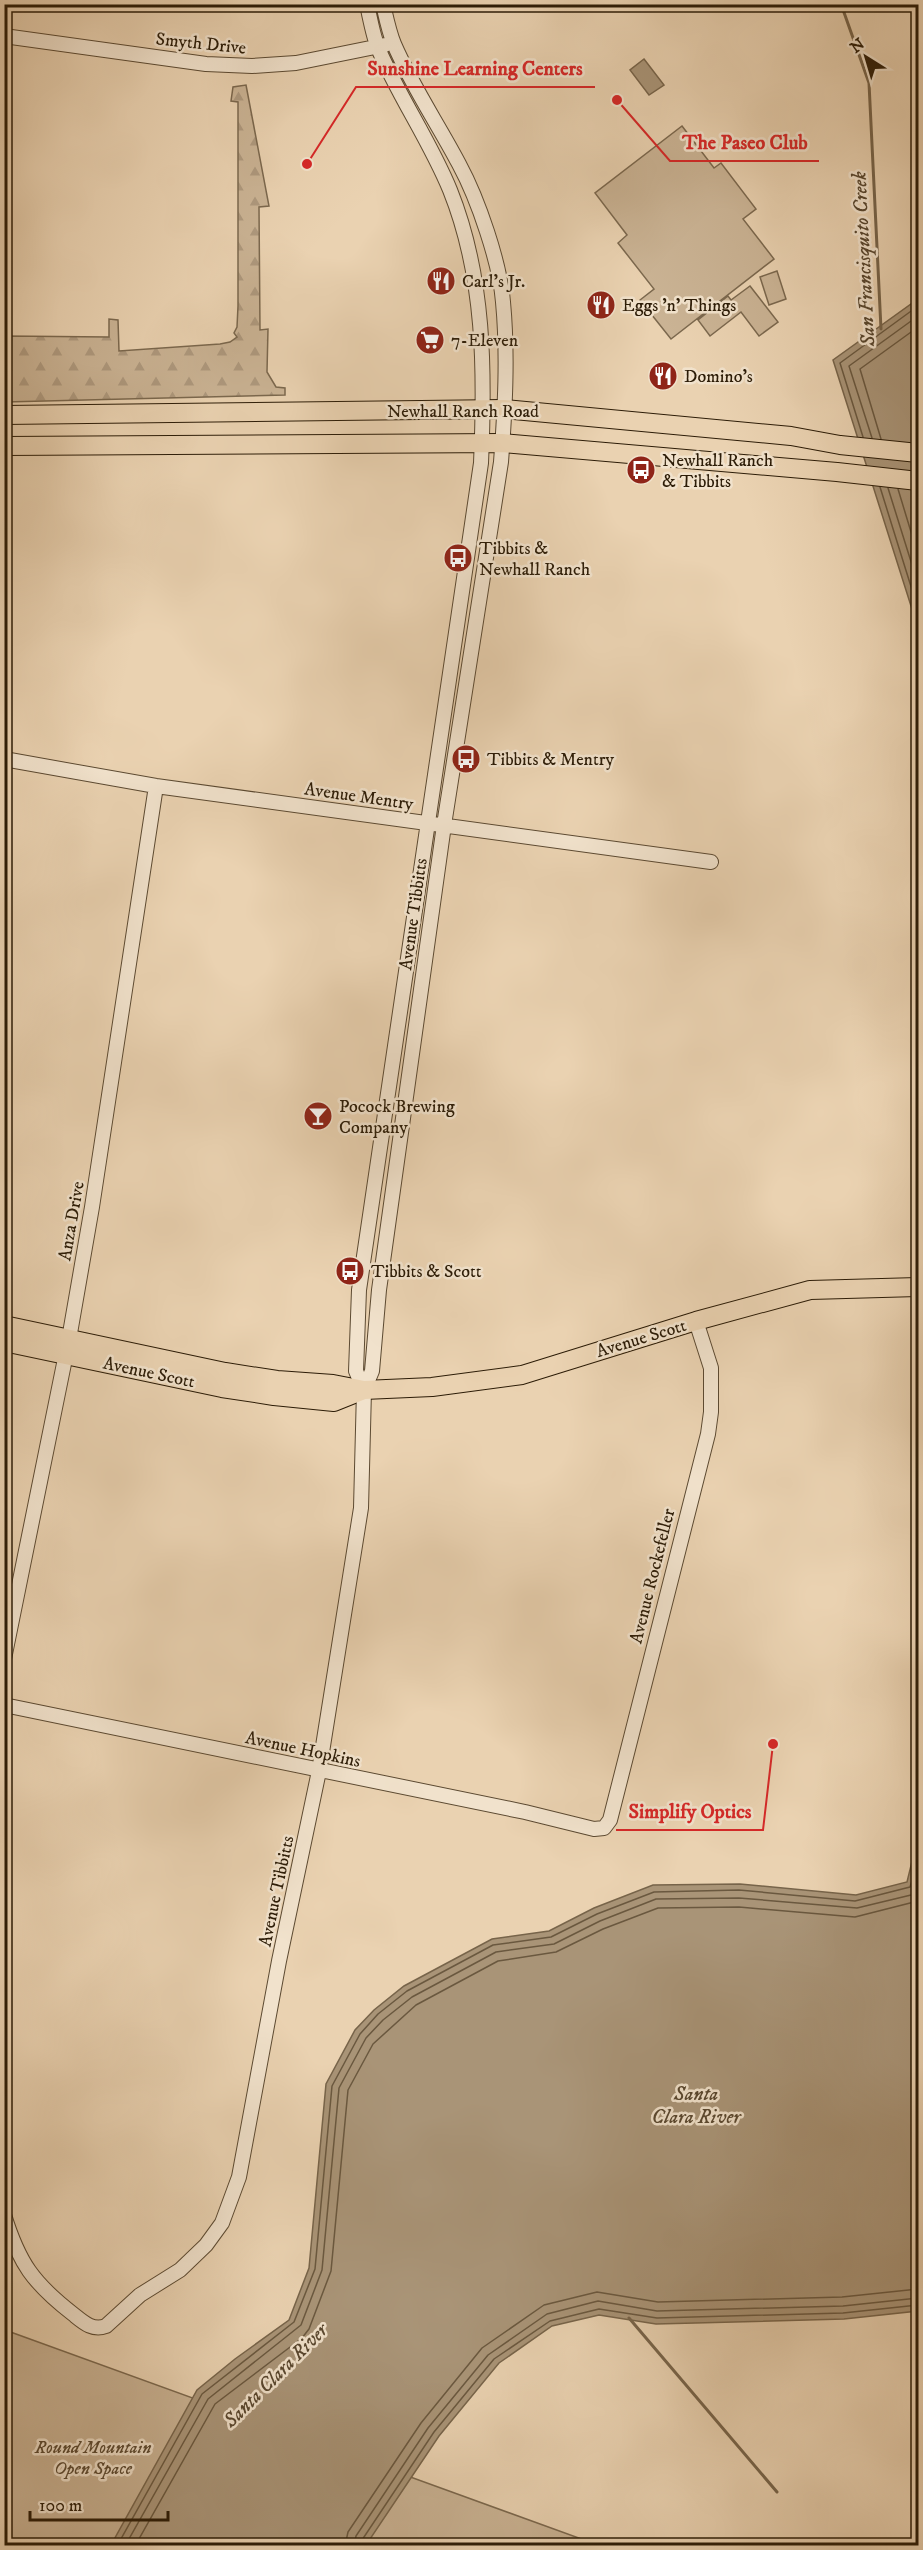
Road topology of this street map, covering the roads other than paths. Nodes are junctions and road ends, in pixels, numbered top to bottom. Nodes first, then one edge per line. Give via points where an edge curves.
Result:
1 (367, 4) edge
2 (383, 4) edge
3 (4, 36) edge
4 (393, 42) junction
5 (378, 47) junction
6 (483, 409) junction
7 (504, 409) junction
8 (4, 415) edge
9 (482, 442) junction
10 (502, 443) junction
11 (4, 446) edge
12 (918, 453) edge
13 (918, 481) edge
14 (4, 759) edge
15 (156, 786) junction
16 (428, 823) junction
17 (444, 825) junction
18 (711, 862) dead end
19 (918, 1287) edge
20 (696, 1321) junction
21 (4, 1326) edge
22 (4, 1342) edge
23 (67, 1347) junction
24 (364, 1390) junction
25 (4, 1659) edge
26 (4, 1705) edge
27 (319, 1771) junction
28 (594, 1829) joint
29 (4, 2215) edge

1 - 5 street, Avenue Tibbitts
2 - 4 street, Avenue Tibbitts
3 - 5 street, Smyth Drive via 206,64 252,66 296,63
4 - 5 street, Smyth Drive
4 - 7 street, Avenue Tibbitts via 460,165 491,247 503,301
5 - 6 street, Avenue Tibbitts via 441,170 464,234 478,293
6 - 7 main road, Newhall Ranch Road
6 - 8 main road, Newhall Ranch Road
6 - 9 street, Avenue Tibbitts
7 - 10 street, Avenue Tibbitts
7 - 12 main road, Newhall Ranch Road via 791,436
9 - 10 main road, Newhall Ranch Road
9 - 11 main road, Newhall Ranch Road
9 - 16 street, Avenue Tibbitts
10 - 13 main road, Newhall Ranch Road
10 - 17 street, Avenue Tibbitts
14 - 15 street, Avenue Mentry
15 - 16 street, Avenue Mentry
15 - 23 street, Anza Drive via 94,1198
16 - 17 street, Avenue Mentry
16 - 24 street, Avenue Tibbitts via 359,1290 356,1371
17 - 18 street, Avenue Mentry
17 - 24 street, Avenue Tibbitts via 379,1290 372,1371
19 - 20 main road, Avenue Scott via 810,1290
20 - 24 main road, Avenue Scott via 522,1375 432,1387
20 - 28 street, Avenue Rockefeller via 711,1368 708,1434 610,1820 604,1828
21 - 23 main road, Avenue Scott
22 - 23 main road, Avenue Scott
23 - 24 main road, Avenue Scott via 274,1396 334,1402
23 - 25 street, Anza Drive
24 - 27 street, Avenue Tibbitts via 361,1508
26 - 27 street, Avenue Hopkins
27 - 28 street, Avenue Hopkins
27 - 29 street, Avenue Tibbitts via 238,2177 222,2223 180,2270 140,2295 100,2328 90,2327 41,2288 17,2250

